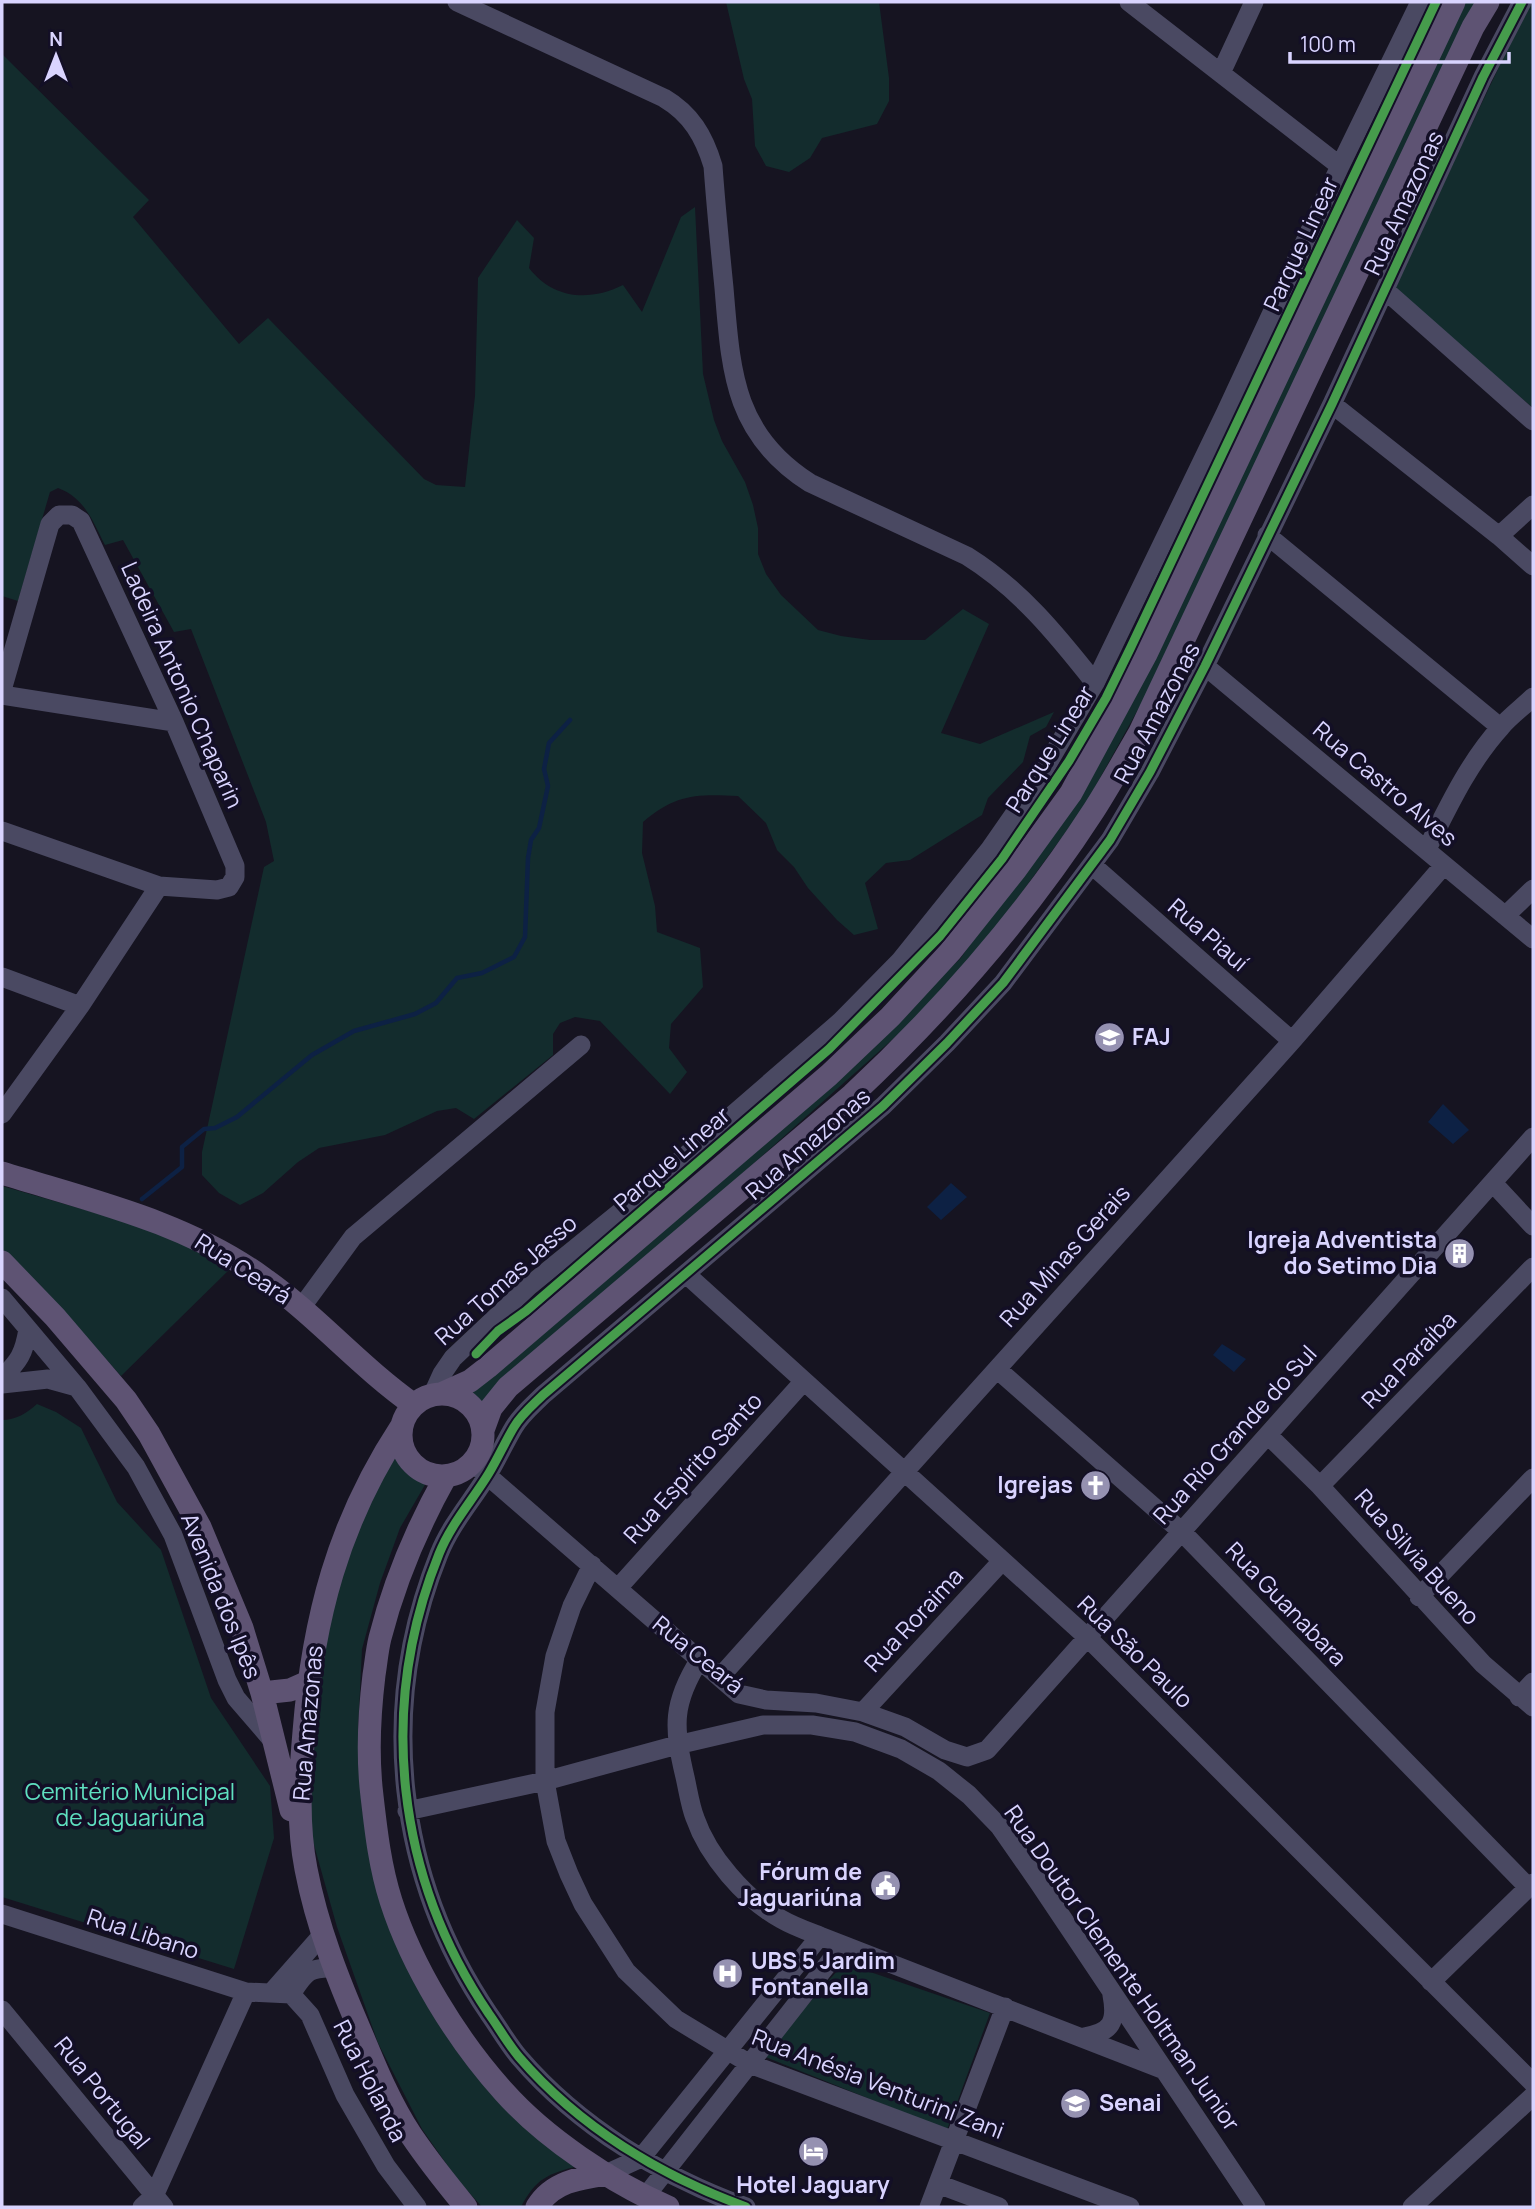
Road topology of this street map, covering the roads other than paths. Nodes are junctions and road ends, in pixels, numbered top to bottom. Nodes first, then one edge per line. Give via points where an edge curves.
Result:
1 (457, 2) edge
2 (1129, 2) edge
3 (1254, 2) edge
4 (1420, 2) edge
5 (1454, 2) edge
6 (1488, 2) edge
7 (1522, 2) edge
8 (1221, 73) junction
9 (1339, 166) junction
10 (1385, 290) junction
11 (1332, 404) junction
12 (1533, 421) edge
13 (1533, 505) edge
14 (1267, 535) junction
15 (1499, 536) junction
16 (1533, 566) edge
17 (1205, 666) junction
18 (1095, 683) junction
19 (2, 690) edge
20 (2, 695) edge
21 (1533, 697) edge
22 (174, 722) junction
23 (1500, 727) junction
24 (2, 831) edge
25 (1427, 849) junction
26 (1092, 865) junction
27 (1444, 865) junction
28 (159, 886) junction
29 (1533, 889) edge
30 (1505, 916) junction
31 (1533, 939) edge
32 (2, 977) edge
33 (80, 1006) junction
34 (1292, 1041) junction
35 (582, 1045) dead end
36 (2, 1114) edge
37 (1533, 1137) edge
38 (2, 1173) edge
39 (1493, 1182) junction
40 (1533, 1226) edge
41 (2, 1262) edge
42 (1533, 1268) edge
43 (686, 1274) junction
44 (2, 1298) edge
45 (301, 1308) junction
46 (28, 1329) junction
47 (45, 1348) junction
48 (996, 1369) junction
49 (7, 1381) edge
50 (804, 1381) junction
51 (77, 1387) junction
52 (429, 1398) junction
53 (401, 1427) junction
54 (483, 1430) junction
55 (1268, 1435) junction
56 (480, 1469) junction
57 (904, 1472) junction
58 (446, 1476) junction
59 (1533, 1478) edge
60 (1320, 1486) junction
61 (1182, 1532) junction
62 (1002, 1561) junction
63 (592, 1565) junction
64 (618, 1588) junction
65 (1419, 1597) junction
66 (1088, 1637) junction
67 (700, 1659) junction
68 (720, 1677) junction
69 (308, 1682) junction
70 (1533, 1682) edge
71 (262, 1693) junction
72 (1526, 1702) edge
73 (863, 1712) junction
74 (274, 1742) junction
75 (677, 1745) junction
76 (968, 1757) joint
77 (545, 1781) junction
78 (407, 1811) junction
79 (306, 1870) junction
80 (1531, 1885) edge
81 (2, 1914) edge
82 (324, 1934) junction
83 (820, 1937) junction
84 (842, 1946) junction
85 (333, 1968) junction
86 (1431, 1982) junction
87 (1111, 1990) junction
88 (246, 1992) junction
89 (271, 1993) junction
90 (291, 1994) junction
91 (1005, 2007) junction
92 (2, 2010) edge
93 (1084, 2037) junction
94 (728, 2050) junction
95 (750, 2063) junction
96 (1164, 2070) junction
97 (1533, 2083) edge
98 (1533, 2096) edge
99 (954, 2140) junction
100 (641, 2158) junction
101 (665, 2171) junction
102 (606, 2174) junction
103 (938, 2184) junction
104 (646, 2202) edge
105 (153, 2203) edge
106 (417, 2207) edge
107 (466, 2207) edge
108 (537, 2207) edge
109 (668, 2207) edge
110 (747, 2207) edge
111 (929, 2207) edge
112 (999, 2207) edge
113 (1130, 2207) edge
114 (1256, 2207) edge
115 (1412, 2207) edge

1 - 18 street via 680,108 702,136 713,166 730,359 743,407 765,444 810,483 989,570 1046,622
2 - 8 street
3 - 8 street
4 - 9 street, Rua Tomas Jasso
5 - 52 main road via 1146,654 1070,793 1016,869 942,961 829,1075 488,1367 470,1381
6 - 54 main road via 1140,732 1040,888 906,1044 508,1387 491,1408
7 - 10 street, Rua Amazonas
8 - 9 street
9 - 18 street, Rua Tomas Jasso
10 - 11 street, Rua Amazonas
10 - 12 street
11 - 14 street, Rua Amazonas
11 - 15 street
13 - 15 street
14 - 17 street, Rua Amazonas
14 - 23 street
15 - 16 street
17 - 25 street, Rua Castro Alves
17 - 26 street, Rua Amazonas via 1150,772
18 - 52 street, Rua Tomas Jasso via 1022,803 900,961 841,1021 466,1344
19 - 22 street, Ladeira Antonio Chaparin via 50,524 59,515 72,515 80,521
20 - 22 street
21 - 23 street
22 - 28 street, Ladeira Antonio Chaparin via 235,866 235,877 229,887 217,890
23 - 25 street via 1452,799
24 - 28 street
25 - 27 street, Rua Castro Alves
26 - 34 street, Rua Piauí
26 - 43 street, Rua Amazonas via 1003,983 947,1043 883,1106
27 - 30 street, Rua Castro Alves
27 - 34 street, Rua Minas Gerais
28 - 33 street
29 - 30 street
30 - 31 street, Rua Castro Alves
32 - 33 street
33 - 36 street
34 - 48 street, Rua Minas Gerais
35 - 45 street via 353,1237
37 - 39 street, Rua Rio Grande do Sul
38 - 45 main road, Rua Ceará via 189,1234 264,1278
39 - 40 street
39 - 55 street, Rua Rio Grande do Sul
41 - 71 main road via 72,1337 149,1434 200,1527 242,1628
42 - 60 street, Rua Paraíba
43 - 50 street, Rua São Paulo
43 - 56 street, Rua Amazonas via 542,1395
44 - 46 street, Avenida dos Ipês
45 - 52 main road, Rua Ceará via 388,1386
46 - 47 street, Avenida dos Ipês
46 - 49 street via 25,1349
47 - 49 street via 35,1367
47 - 51 street, Avenida dos Ipês
48 - 57 street, Rua Minas Gerais
48 - 61 street, Rua Guanabara
49 - 51 street via 48,1379
50 - 57 street, Rua São Paulo
50 - 64 street, Rua Espírito Santo
51 - 74 street, Avenida dos Ipês via 136,1467 173,1535 236,1698
52 - 53 main road via 407,1414
52 - 54 main road via 455,1396 467,1403 479,1416
53 - 58 main road via 401,1441 414,1466
53 - 69 main road, Rua Amazonas via 362,1494 335,1559
54 - 56 main road
55 - 60 street, Rua Silvia Bueno
55 - 61 street, Rua Rio Grande do Sul
56 - 58 main road
56 - 63 street, Rua Ceará
56 - 78 street, Rua Amazonas via 440,1552 423,1598 409,1659 402,1712
57 - 62 street, Rua São Paulo
57 - 68 street, Rua Minas Gerais
58 - 102 main road via 397,1583 379,1640 369,1718 378,1845 391,1901 413,1952 433,1993 463,2037 504,2092
59 - 65 street
60 - 65 street, Rua Silvia Bueno
61 - 66 street, Rua Rio Grande do Sul
61 - 80 street, Rua Guanabara
62 - 66 street, Rua São Paulo
62 - 73 street, Rua Roraima
63 - 64 street, Rua Ceará
63 - 77 street, Rua Anésia Venturini Zani via 555,1656 545,1712
64 - 67 street, Rua Ceará
65 - 72 street, Rua Silvia Bueno
66 - 76 street, Rua Rio Grande do Sul via 987,1750
66 - 86 street, Rua São Paulo
67 - 68 street, Rua Ceará
67 - 75 street via 685,1682 677,1712
68 - 73 street, Rua Ceará via 738,1694
69 - 71 main road via 290,1690
69 - 79 main road, Rua Amazonas via 299,1805
70 - 72 street
71 - 74 main road
73 - 76 street, Rua Ceará
74 - 79 main road
75 - 77 street, Rua Doutor Clemente Holtman Junior
75 - 83 street via 695,1818 713,1856 741,1888 779,1918
75 - 87 street, Rua Doutor Clemente Holtman Junior via 764,1725 812,1725 855,1732 901,1749 939,1771 1000,1827
77 - 78 street, Rua Doutor Clemente Holtman Junior
77 - 94 street, Rua Anésia Venturini Zani via 556,1841 569,1874 626,1971 676,2019
78 - 100 street, Rua Amazonas via 423,1877 466,1980 518,2056 557,2096 597,2130
79 - 82 main road, Rua Amazonas
80 - 86 street
81 - 88 street, Rua Libano
82 - 85 main road, Rua Amazonas
82 - 89 street
83 - 84 street
83 - 94 street
84 - 91 street
84 - 95 street
85 - 90 street via 316,1967
85 - 107 main road, Rua Amazonas via 381,2080 410,2134
86 - 97 street, Rua São Paulo
87 - 93 street via 1115,2012 1110,2025 1100,2034
87 - 96 street, Rua Doutor Clemente Holtman Junior
88 - 89 street, Rua Libano
88 - 105 street
89 - 90 street
90 - 106 street, Rua Holanda via 310,2015 345,2095 386,2166
91 - 93 street
91 - 99 street
92 - 105 street, Rua Portugal
93 - 96 street
94 - 95 street, Rua Anésia Venturini Zani
94 - 100 street
95 - 99 street, Rua Anésia Venturini Zani
95 - 101 street
96 - 114 street, Rua Doutor Clemente Holtman Junior
98 - 115 street
99 - 103 street
99 - 113 street, Rua Anésia Venturini Zani
100 - 101 street, Rua Amazonas
100 - 102 street
101 - 104 street
101 - 110 street, Rua Amazonas
102 - 104 main road
102 - 108 main road via 558,2186
103 - 111 street
103 - 112 street
104 - 109 main road

